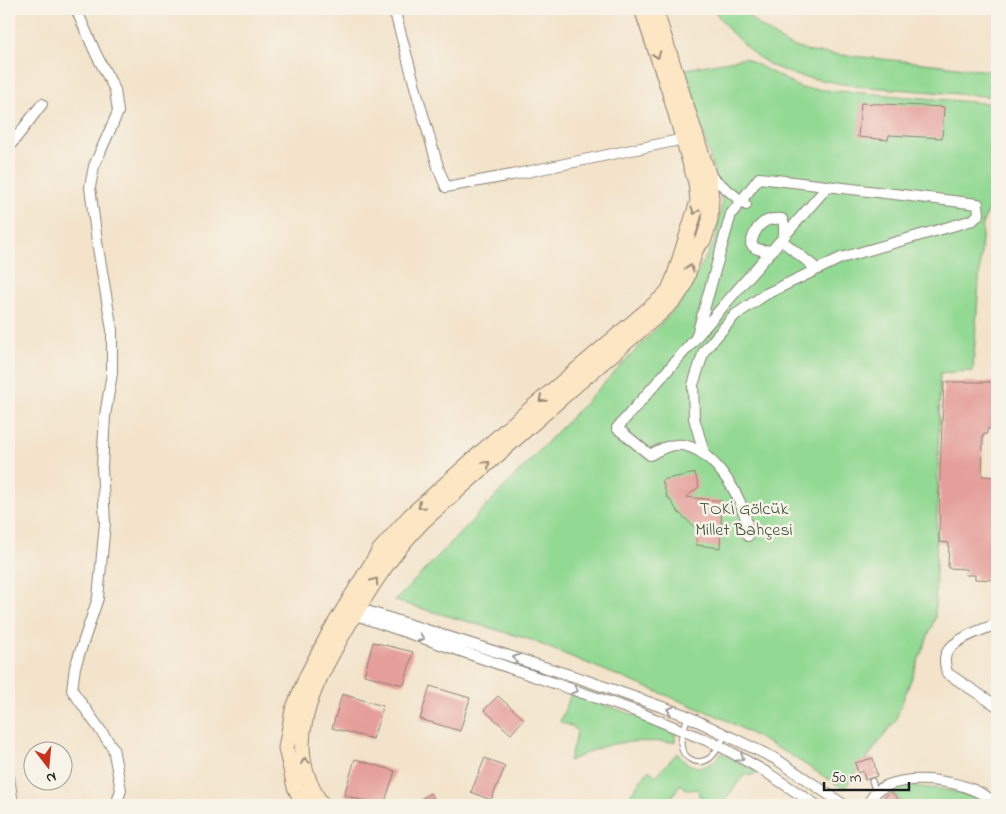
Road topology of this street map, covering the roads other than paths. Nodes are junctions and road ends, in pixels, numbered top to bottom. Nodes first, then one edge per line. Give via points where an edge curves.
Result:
1 (76, 9) edge
2 (394, 9) edge
3 (642, 9) edge
4 (655, 9) edge
5 (42, 104) dead end
6 (684, 139) junction
7 (9, 147) edge
8 (708, 174) junction
9 (828, 186) junction
10 (743, 203) junction
11 (782, 238) junction
12 (772, 250) junction
13 (817, 269) junction
14 (696, 338) junction
15 (705, 456) junction
16 (748, 536) dead end
17 (350, 609) junction
18 (997, 624) edge
19 (997, 706) edge
20 (688, 716) junction
21 (683, 731) junction
22 (725, 735) junction
23 (720, 746) junction
24 (9, 777) edge
25 (872, 781) dead end
26 (876, 792) junction
27 (13, 805) edge
28 (116, 805) edge
29 (304, 805) edge
30 (322, 805) edge
31 (816, 805) edge
32 (844, 805) edge
33 (867, 805) edge
34 (996, 805) edge

1 - 28 street via 115,90 118,112 94,166 90,187 112,330 112,373 105,416 102,467 105,523 98,598 75,667 72,690 113,748 121,790
2 - 6 street via 446,187
3 -> 6 main road
4 - 8 main road
5 - 7 street
6 -> 17 main road via 698,201 669,290 410,516 380,550
8 - 10 street
17 -> 8 main road via 422,522 676,298 684,286 696,248 704,239 710,220
9 - 10 street via 759,178
9 - 11 street
9 - 13 street via 978,204 980,214 973,220 841,258
10 - 14 street via 731,214
11 - 12 street
11 - 12 street via 782,219 767,220 758,226 751,244 760,250
11 - 13 street
12 - 14 street
13 - 15 street via 758,299 735,316 704,351 693,385 694,418
14 - 15 street via 617,428 650,455 667,446 682,445
15 - 16 street via 715,463 732,486 745,514
20 -> 17 street via 579,678
17 -> 21 street
17 - 29 main road via 307,676 293,710 286,748 295,787
30 -> 17 main road via 312,790 302,745 309,701
18 - 19 street via 952,645 946,653 945,662 947,673
20 - 21 lane
20 - 22 street
21 - 23 street
21 - 23 lane via 681,744 690,760 708,759
22 - 23 lane
22 - 32 street via 776,759
23 -> 31 street
24 - 27 street
25 - 26 lane
26 - 33 street
26 - 34 street via 891,784 926,780 961,785 977,791

